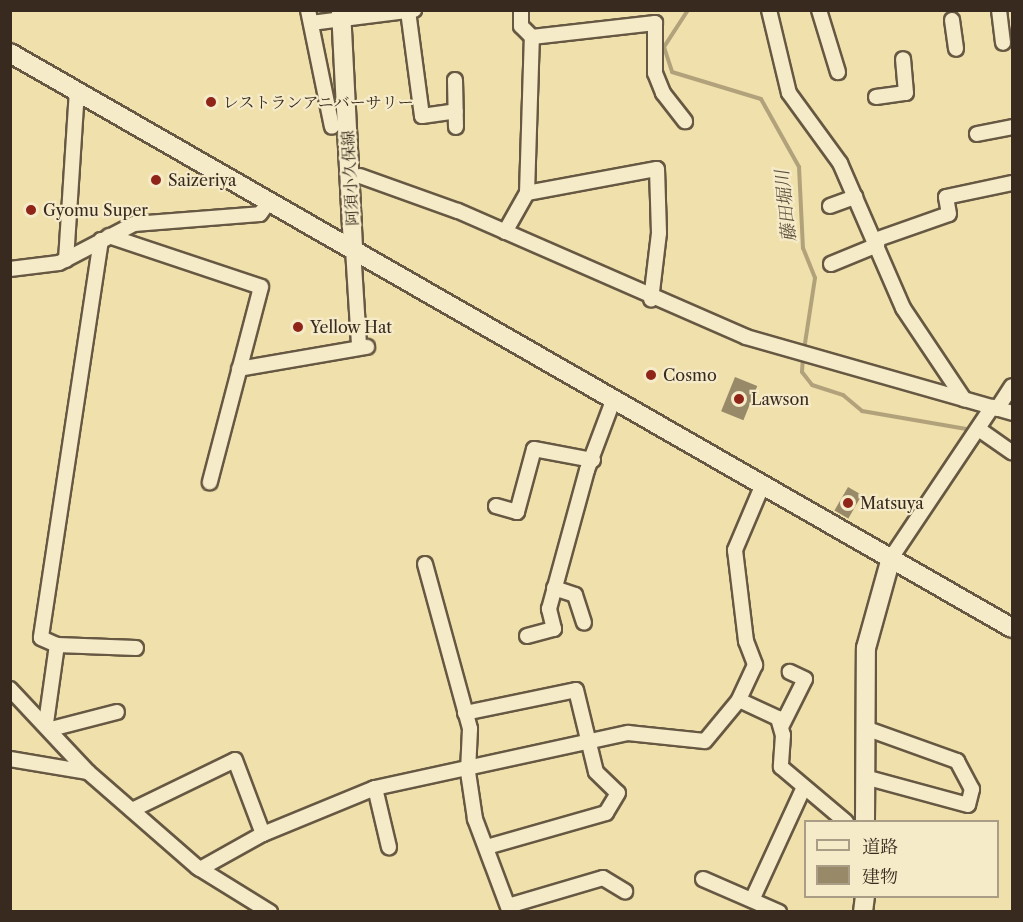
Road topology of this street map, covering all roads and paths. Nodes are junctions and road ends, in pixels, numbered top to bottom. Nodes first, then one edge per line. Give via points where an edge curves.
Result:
1 (414, 10) edge
2 (521, 10) edge
3 (769, 10) edge
4 (819, 10) edge
5 (999, 10) edge
6 (408, 11) edge
7 (341, 15) edge
8 (309, 17) edge
9 (655, 17) edge
10 (952, 20) dead end
11 (532, 37) junction
12 (1003, 43) dead end
13 (956, 49) dead end
14 (10, 53) edge
15 (903, 59) dead end
16 (838, 72) dead end
17 (455, 80) dead end
18 (77, 91) junction
19 (876, 97) dead end
20 (456, 111) junction
21 (685, 121) dead end
22 (332, 127) dead end
23 (456, 127) dead end
24 (1012, 127) edge
25 (977, 134) dead end
26 (360, 176) dead end
27 (1012, 183) edge
28 (526, 193) junction
29 (855, 197) junction
30 (270, 200) junction
31 (830, 206) dead end
32 (506, 232) junction
33 (105, 238) junction
34 (876, 243) junction
35 (353, 249) junction
36 (66, 260) junction
37 (831, 264) dead end
38 (10, 269) edge
39 (651, 300) junction
40 (238, 369) junction
41 (1012, 386) edge
42 (614, 398) junction
43 (964, 399) junction
44 (995, 408) junction
45 (1012, 413) edge
46 (980, 430) junction
47 (1012, 452) edge
48 (593, 460) junction
49 (210, 482) dead end
50 (763, 484) junction
51 (496, 506) dead end
52 (891, 558) junction
53 (425, 564) dead end
54 (554, 588) junction
55 (584, 623) dead end
56 (1012, 628) edge
57 (527, 636) dead end
58 (57, 645) junction
59 (136, 648) dead end
60 (790, 672) dead end
61 (10, 689) edge
62 (739, 700) junction
63 (117, 712) dead end
64 (465, 713) junction
65 (782, 725) junction
66 (48, 726) junction
67 (865, 728) junction
68 (585, 741) junction
69 (10, 759) edge
70 (468, 771) junction
71 (88, 772) junction
72 (865, 777) junction
73 (375, 788) junction
74 (804, 788) junction
75 (132, 810) junction
76 (844, 820) edge
77 (865, 820) edge
78 (263, 834) junction
79 (487, 846) junction
80 (389, 847) dead end
81 (200, 869) junction
82 (703, 879) dead end
83 (625, 891) dead end
84 (752, 900) junction
85 (509, 909) edge
86 (267, 911) edge
87 (779, 912) edge

1 - 6 street
2 - 11 street via 521,26
3 - 29 street via 789,93 840,163
4 - 16 street
5 - 12 street
6 - 7 street
6 - 20 street via 422,116
7 - 8 street
7 - 35 street, 阿須小久保線
8 - 22 street
9 - 11 street
9 - 21 street via 655,73 663,93
10 - 13 street
11 - 28 street
14 - 18 street
15 - 19 street via 906,93
17 - 20 street
18 - 30 street
18 - 36 street
20 - 23 street
24 - 25 street
26 - 32 street
27 - 34 street via 946,197 949,214
28 - 32 street
28 - 39 street via 657,169 659,233
29 - 31 street
29 - 34 street
30 - 33 street via 260,214 139,223
30 - 35 street
32 - 39 street
33 - 36 street
33 - 40 street via 261,287
33 - 58 street via 41,638
34 - 37 street
34 - 43 street via 903,308
35 - 40 street, 阿須小久保線 via 363,346
35 - 42 street
36 - 38 street
39 - 43 street via 803,354
40 - 49 street
41 - 44 street
42 - 48 street
42 - 50 street
43 - 44 street
44 - 45 street
44 - 46 street
46 - 47 street
46 - 52 street
48 - 51 street via 534,449 516,512
48 - 54 street
50 - 52 street
50 - 62 street via 735,550 746,640 755,665
52 - 56 street
52 - 67 street via 870,619
53 - 64 street
54 - 55 street via 575,595
54 - 57 street via 549,609 554,629
58 - 59 street
58 - 66 street
60 - 65 street via 805,680
61 - 66 street
62 - 65 street
62 - 68 street via 705,741 627,733
63 - 66 street
64 - 68 street via 576,690
64 - 70 street
65 - 74 street via 781,767
66 - 71 street
67 - 72 street
67 - 72 street via 957,761 972,789 968,805
68 - 70 street
68 - 79 street via 601,782 618,793 606,813
69 - 71 street
70 - 73 street
70 - 79 street via 475,819
71 - 75 street
72 - 77 street
73 - 78 street
73 - 80 street
74 - 76 street
74 - 84 street
75 - 78 street via 235,760
75 - 81 street
78 - 81 street
79 - 85 street
81 - 86 street
82 - 84 street
83 - 85 street via 603,878
84 - 87 street

